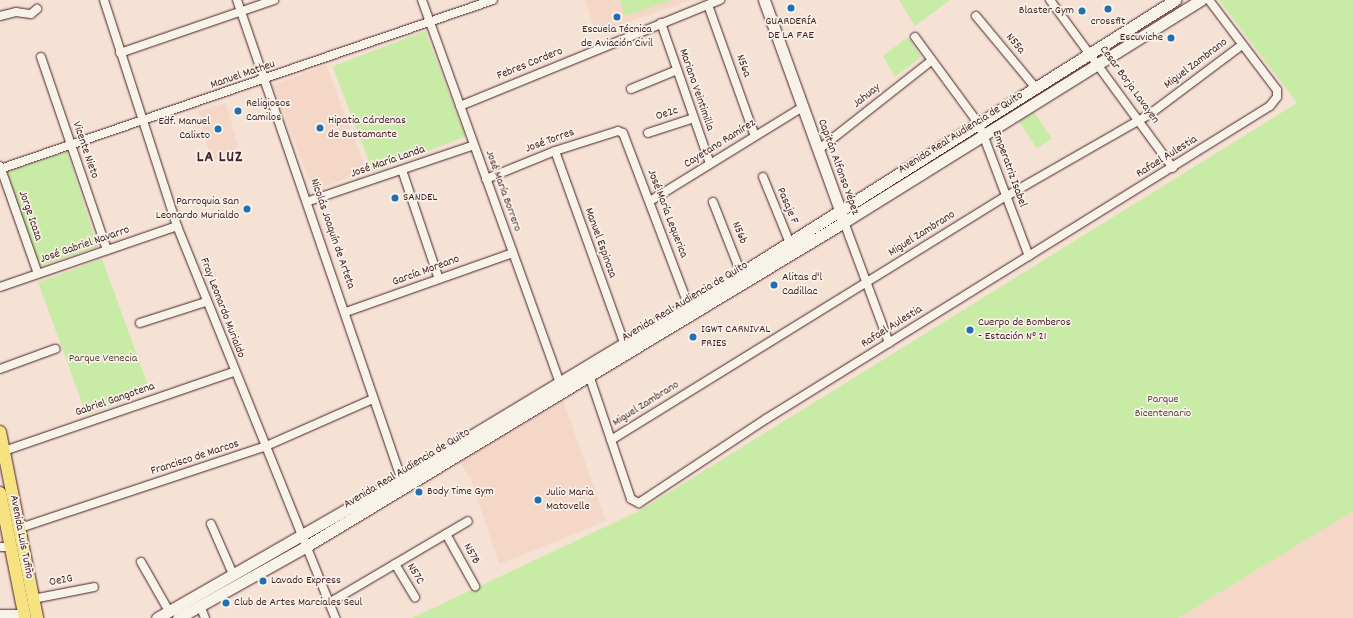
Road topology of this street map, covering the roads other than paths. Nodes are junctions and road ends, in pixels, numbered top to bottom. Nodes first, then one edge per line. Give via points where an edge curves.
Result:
1 (104, 0) edge
2 (237, 0) edge
3 (274, 0) edge
4 (422, 0) edge
5 (493, 0) edge
6 (720, 0) edge
7 (764, 0) edge
8 (1050, 0) edge
9 (1175, 0) edge
10 (1200, 0) edge
11 (1209, 0) edge
12 (708, 5) junction
13 (37, 9) dead end
14 (240, 12) junction
15 (0, 16) edge
16 (976, 16) dead end
17 (430, 20) junction
18 (661, 23) junction
19 (915, 37) dead end
20 (1242, 44) junction
21 (120, 53) junction
22 (41, 57) dead end
23 (1094, 58) junction
24 (931, 61) junction
25 (677, 70) junction
26 (262, 81) junction
27 (1035, 88) junction
28 (631, 89) dead end
29 (460, 106) junction
30 (803, 107) junction
31 (694, 118) junction
32 (1140, 119) junction
33 (144, 122) junction
34 (981, 129) junction
35 (648, 133) dead end
36 (623, 134) joint
37 (755, 136) junction
38 (474, 145) junction
39 (71, 146) junction
40 (818, 150) junction
41 (554, 151) junction
42 (710, 164) junction
43 (0, 168) edge
44 (1173, 168) junction
45 (402, 170) junction
46 (762, 177) dead end
47 (486, 179) junction
48 (1005, 197) junction
49 (309, 201) junction
50 (650, 201) junction
51 (713, 202) dead end
52 (842, 217) junction
53 (177, 226) junction
54 (790, 243) junction
55 (108, 250) junction
56 (513, 253) junction
57 (1030, 256) junction
58 (741, 273) junction
59 (38, 274) junction
60 (439, 279) junction
61 (867, 283) junction
62 (0, 287) edge
63 (206, 302) junction
64 (688, 304) junction
65 (346, 312) junction
66 (140, 323) dead end
67 (624, 343) junction
68 (889, 343) junction
69 (55, 349) dead end
70 (0, 369) edge
71 (234, 372) junction
72 (589, 375) junction
73 (561, 386) junction
74 (373, 399) junction
75 (0, 432) edge
76 (611, 440) junction
77 (264, 447) junction
78 (4, 451) junction
79 (401, 478) junction
80 (0, 493) edge
81 (468, 521) dead end
82 (211, 524) dead end
83 (20, 528) junction
84 (446, 534) junction
85 (301, 536) junction
86 (305, 546) junction
87 (5, 547) edge
88 (141, 562) dead end
89 (395, 564) junction
90 (27, 565) junction
91 (14, 566) junction
92 (233, 574) junction
93 (94, 586) dead end
94 (475, 586) dead end
95 (415, 597) dead end
96 (33, 599) junction
97 (329, 603) junction
98 (200, 606) junction
99 (0, 614) edge
100 (174, 615) edge
101 (24, 616) edge
102 (37, 618) edge
103 (158, 618) edge
104 (205, 618) edge
105 (335, 618) edge

1 - 21 street, Fray Leonardo Murialdo
2 - 14 street, Nicolás Joaquín de Arteta
3 - 14 street
4 - 17 street, José María Borrero
5 - 17 street, Manuel Matheu
6 - 12 street, Febres Cordero
7 - 30 main road, Capitán Alfonso Yépez
8 - 23 street, Cesar Borja Lavayen
9 - 23 main road, Avenida Real Audiencia de Quito
10 - 23 main road, Avenida Real Audiencia de Quito
11 - 20 street
12 - 18 street, Febres Cordero
12 - 37 street, N56a
13 - 15 street via 31,14 16,12
14 - 21 street
14 - 26 street, Nicolás Joaquín de Arteta
16 - 27 street, N55a
17 - 26 street, Manuel Matheu
17 - 29 street, José María Borrero
18 - 25 street, Mariano Veintimilla
18 - 29 street, Febres Cordero
19 - 24 street, Emperatriz Isabel
20 - 32 street, Miguel Zambrano
20 - 44 street, Rafael Aulestia via 1277,90 1277,97 1270,106
21 - 33 street, Fray Leonardo Murialdo
22 - 39 street, Vicente Nieto
23 - 27 main road, Avenida Real Audiencia de Quito
23 - 32 street, Cesar Borja Lavayen
23 - 34 main road, Avenida Real Audiencia de Quito
24 - 34 street, Emperatriz Isabel
24 - 40 street, Jahuay
25 - 28 street
25 - 31 street, Mariano Veintimilla
26 - 33 street, Manuel Matheu
26 - 49 street, Nicolás Joaquín de Arteta
27 - 34 main road, Avenida Real Audiencia de Quito
29 - 38 street, José María Borrero
30 - 37 street, Cayetano Ramírez
30 - 40 main road, Capitán Alfonso Yépez
31 - 35 street, Oe2c
31 - 42 street, Mariano Veintimilla
32 - 44 street, Cesar Borja Lavayen
32 - 48 street, Miguel Zambrano
33 - 39 street, Manuel Matheu
33 - 53 street, Fray Leonardo Murialdo
34 - 48 street, Emperatriz Isabel
34 - 52 main road, Avenida Real Audiencia de Quito
36 - 41 street, José Torres via 618,132
36 - 50 street, José María Lequerica
37 - 42 street, Cayetano Ramírez
38 - 45 street, José María Landa
38 - 47 street, José María Borrero
39 - 43 street, Manuel Matheu
39 - 55 street, Vicente Nieto
40 - 52 main road, Capitán Alfonso Yépez
41 - 47 street, José Torres
41 - 67 street, Manuel Espinoza
42 - 50 street, Cayetano Ramírez
43 - 59 street, Jorge Icaza
44 - 57 street, Rafael Aulestia
45 - 49 street, José María Landa
45 - 60 street
46 - 54 street, Pasaje F
47 - 56 street, José María Borrero
48 - 57 street, Emperatriz Isabel
48 - 61 street, Miguel Zambrano
49 - 65 street, Nicolás Joaquín de Arteta
50 - 64 street, José María Lequerica
51 - 58 street, N56b
52 - 54 main road, Avenida Real Audiencia de Quito
52 - 61 street, Capitán Alfonso Yépez
52 - 72 main road, Avenida Real Audiencia de Quito
53 - 55 street, José Gabriel Navarro
53 - 63 street, Fray Leonardo Murialdo
54 - 58 main road, Avenida Real Audiencia de Quito
55 - 59 street, José Gabriel Navarro
56 - 60 street, García Moreano
56 - 73 street, José María Borrero
57 - 68 street, Rafael Aulestia
58 - 64 main road, Avenida Real Audiencia de Quito
59 - 62 street, José Gabriel Navarro
60 - 65 street, García Moreano
61 - 68 street, Capitán Alfonso Yépez
61 - 76 street, Miguel Zambrano
63 - 66 street
63 - 71 street, Fray Leonardo Murialdo
64 - 67 main road, Avenida Real Audiencia de Quito
65 - 74 street, Nicolás Joaquín de Arteta
67 - 73 main road, Avenida Real Audiencia de Quito
68 - 76 street, Rafael Aulestia via 639,503 631,498
69 - 70 street
71 - 77 street, Fray Leonardo Murialdo
71 - 78 street, Gabriel Gangotena
72 - 73 main road, Avenida Real Audiencia de Quito
72 - 76 street, Rafael Aulestia
73 - 79 main road, Avenida Real Audiencia de Quito
73 - 86 main road, Avenida Real Audiencia de Quito
74 - 77 street, Francisco de Marcos
74 - 79 street, Nicolás Joaquín de Arteta
75 - 78 main road, Avenida Luis Tufiño
77 - 83 street, Francisco de Marcos
77 - 85 street, Fray Leonardo Murialdo
78 - 83 main road, Avenida Luis Tufiño
79 - 85 main road, Avenida Real Audiencia de Quito
80 - 87 main road, Avenida Luis Tufiño
81 - 84 street
82 - 92 street
83 - 90 main road, Avenida Luis Tufiño
84 - 89 street
84 - 94 street, N57B
85 - 86 street, Fray Leonardo Murialdo
85 - 92 main road, Avenida Real Audiencia de Quito
86 - 97 street, Fray Leonardo Murialdo
86 - 98 main road, Avenida Real Audiencia de Quito
87 - 91 main road, Avenida Luis Tufiño
88 - 100 street
89 - 95 street, N57C
89 - 97 street
90 - 91 main road
90 - 96 main road, Avenida Luis Tufiño
91 - 101 main road, Avenida Luis Tufiño
92 - 100 main road, Avenida Real Audiencia de Quito
93 - 96 street, Oe2G
96 - 102 main road, Avenida Luis Tufiño
97 - 105 street, Fray Leonardo Murialdo
98 - 100 main road, Avenida Real Audiencia de Quito
98 - 104 street
99 - 101 street
100 - 103 main road, Avenida Real Audiencia de Quito

